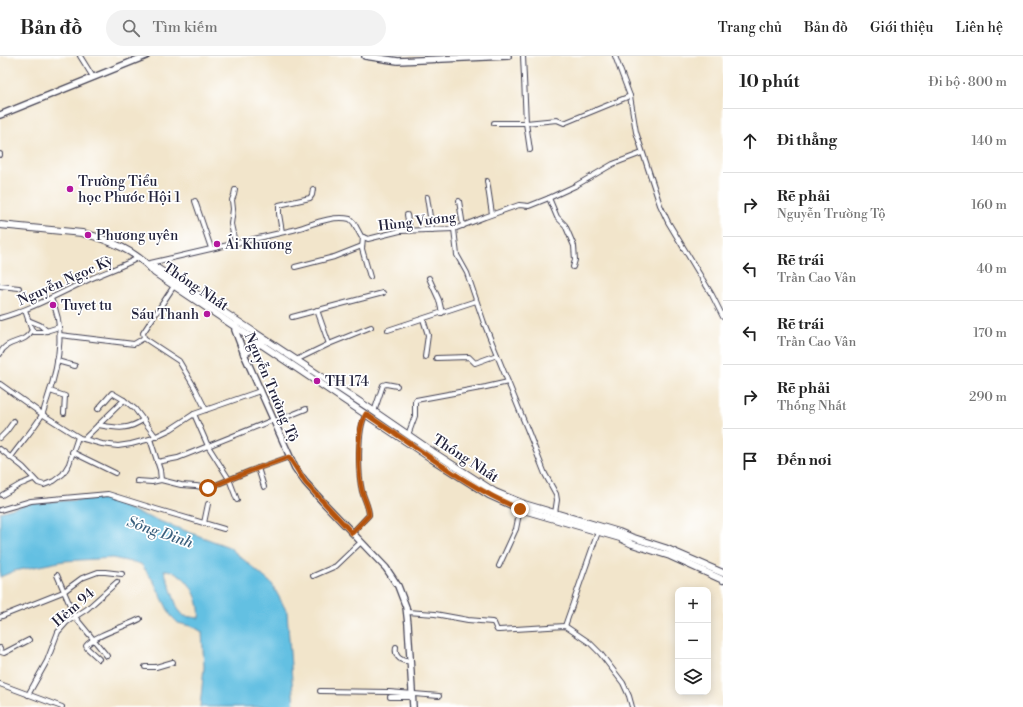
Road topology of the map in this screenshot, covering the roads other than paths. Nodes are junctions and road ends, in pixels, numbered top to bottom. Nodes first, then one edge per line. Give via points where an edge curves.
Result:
1 (80, 56) edge
2 (146, 56) edge
3 (365, 56) edge
4 (508, 56) edge
5 (523, 56) edge
6 (615, 56) edge
7 (477, 57) edge
8 (399, 58) edge
9 (93, 77) junction
10 (630, 96) junction
11 (0, 116) edge
12 (494, 123) dead end
13 (526, 123) junction
14 (530, 150) dead end
15 (642, 153) junction
16 (488, 181) dead end
17 (313, 189) dead end
18 (235, 190) dead end
19 (427, 197) dead end
20 (549, 198) junction
21 (195, 201) dead end
22 (459, 201) dead end
23 (492, 214) junction
24 (407, 215) dead end
25 (0, 225) edge
26 (463, 226) junction
27 (454, 229) junction
28 (432, 230) junction
29 (410, 231) junction
30 (282, 232) junction
31 (362, 237) junction
32 (235, 243) junction
33 (362, 246) junction
34 (211, 248) junction
35 (138, 258) junction
36 (148, 265) junction
37 (295, 267) dead end
38 (574, 267) dead end
39 (370, 277) dead end
40 (429, 278) dead end
41 (0, 286) edge
42 (174, 286) junction
43 (19, 288) dead end
44 (382, 293) dead end
45 (51, 298) junction
46 (476, 302) junction
47 (25, 310) junction
48 (317, 310) junction
49 (442, 313) junction
50 (292, 317) dead end
51 (723, 317) edge
52 (0, 318) edge
53 (423, 319) junction
54 (28, 320) junction
55 (237, 324) junction
56 (60, 326) junction
57 (371, 327) dead end
58 (32, 330) junction
59 (388, 330) dead end
60 (47, 331) junction
61 (60, 335) junction
62 (144, 338) junction
63 (263, 342) junction
64 (329, 344) junction
65 (0, 354) edge
66 (244, 354) junction
67 (497, 355) junction
68 (425, 357) dead end
69 (436, 358) dead end
70 (296, 360) junction
71 (56, 361) junction
72 (75, 366) dead end
73 (508, 382) junction
74 (0, 384) edge
75 (397, 386) dead end
76 (50, 391) junction
77 (260, 391) junction
78 (124, 400) junction
79 (356, 403) junction
80 (98, 409) dead end
81 (306, 409) dead end
82 (206, 410) junction
83 (374, 412) junction
84 (42, 414) junction
85 (64, 414) dead end
86 (194, 414) junction
87 (366, 414) junction
88 (144, 419) junction
89 (14, 421) dead end
90 (273, 421) junction
91 (98, 425) junction
92 (408, 435) junction
93 (78, 437) junction
94 (156, 437) junction
95 (0, 438) edge
96 (84, 439) junction
97 (150, 439) junction
98 (208, 446) junction
99 (0, 449) edge
100 (72, 452) junction
101 (289, 457) junction
102 (11, 458) junction
103 (157, 462) junction
104 (258, 468) junction
105 (115, 473) dead end
106 (34, 479) junction
107 (229, 479) junction
108 (161, 480) junction
109 (137, 481) dead end
110 (264, 487) dead end
111 (2, 495) dead end
112 (237, 500) dead end
113 (208, 504) dead end
114 (520, 509) junction
115 (0, 510) edge
116 (555, 513) junction
117 (204, 523) junction
118 (591, 527) junction
119 (224, 529) dead end
120 (598, 532) junction
121 (352, 533) junction
122 (361, 542) junction
123 (499, 566) dead end
124 (723, 573) edge
125 (122, 574) dead end
126 (57, 575) dead end
127 (313, 576) dead end
128 (723, 580) edge
129 (117, 582) dead end
130 (63, 592) junction
131 (406, 612) junction
132 (0, 617) edge
133 (75, 617) junction
134 (140, 619) dead end
135 (565, 626) junction
136 (94, 639) junction
137 (29, 640) dead end
138 (396, 647) dead end
139 (0, 648) edge
140 (1, 653) edge
141 (107, 656) dead end
142 (99, 659) dead end
143 (410, 661) junction
144 (173, 662) dead end
145 (145, 668) dead end
146 (0, 684) edge
147 (320, 691) dead end
148 (28, 695) junction
149 (412, 696) junction
150 (439, 696) dead end
151 (390, 697) dead end
152 (62, 707) edge
153 (413, 707) edge
154 (632, 707) edge

1 - 9 street
2 - 9 street
3 - 8 street
4 - 7 street
5 - 13 street
6 - 10 street
7 - 8 street
9 - 11 street
10 - 13 street via 564,122 557,120
10 - 15 street via 633,120
12 - 13 street
13 - 14 street
15 - 20 street, Hùng Vương via 613,164
15 - 51 street via 668,222
16 - 23 street
17 - 30 street via 310,198 279,205
18 - 32 street via 231,224
19 - 28 street
20 - 23 street, Hùng Vương via 529,206 519,205
20 - 38 street via 556,217 565,225 574,246
21 - 34 street
22 - 26 street
23 - 26 street, Hùng Vương
24 - 29 street
25 - 35 main road via 87,235 120,247
26 - 27 street, Hùng Vương
27 - 28 street, Hùng Vương
27 - 46 street via 456,252 467,273
28 - 29 street, Hùng Vương
29 - 31 street, Hùng Vương via 394,232 370,239
30 - 31 street, Hùng Vương via 318,222 349,218
30 - 32 street, Hùng Vương
31 - 33 street
32 - 34 street, Hùng Vương
33 - 37 street via 334,257
33 - 39 street
34 - 36 street, Hùng Vương
35 - 36 main road
35 - 45 street, Nguyễn Ngọc Kỳ
36 - 42 main road, Thống Nhất via 154,273
36 - 55 main road, Thống Nhất via 157,268
40 - 49 street
41 - 43 street
42 - 55 main road, Thống Nhất
42 - 62 street via 143,332
44 - 48 street
45 - 47 street, Nguyễn Ngọc Kỳ
45 - 56 street
46 - 49 street
46 - 67 street
47 - 52 street, Nguyễn Ngọc Kỳ
47 - 54 street
48 - 50 street
48 - 64 street
49 - 53 street
53 - 59 street
53 - 68 street via 428,335
54 - 58 street
54 - 60 street
55 - 63 main road, Thống Nhất
55 - 66 street, Nguyễn Trường Tộ
56 - 60 street
56 - 61 street
57 - 64 street
58 - 60 street via 37,333
58 - 65 street via 24,339 3,347
61 - 62 street via 134,344
61 - 71 street
62 - 82 street via 179,361
63 - 66 main road
63 - 70 main road, Thống Nhất
63 - 79 main road, Thống Nhất
64 - 70 street
66 - 77 street, Nguyễn Trường Tộ
67 - 69 street via 475,364 469,357
67 - 73 street
70 - 79 main road, Thống Nhất
71 - 72 street
71 - 76 street
73 - 92 street via 416,400 415,416
73 - 116 street via 556,494
74 - 84 street
75 - 83 street via 384,386
76 - 84 street
76 - 85 street via 65,396
77 - 82 street
77 - 90 street, Nguyễn Trường Tộ
78 - 80 street via 112,393
78 - 88 street
78 - 91 street
79 - 83 main road, Thống Nhất
79 - 87 main road, Thống Nhất
81 - 90 street
82 - 86 street
83 - 92 main road, Thống Nhất
84 - 93 street
84 - 102 street
86 - 94 street
86 - 98 street
87 - 114 main road, Thống Nhất via 476,487
87 - 121 street via 361,425 360,459 362,488 369,515
88 - 91 street via 130,427
88 - 94 street
89 - 95 street
90 - 98 street
90 - 101 street, Nguyễn Trường Tộ
91 - 96 street
92 - 116 main road, Thống Nhất via 495,492
93 - 96 street
93 - 100 street
94 - 97 street
96 - 97 street via 118,446
97 - 103 street
98 - 103 street via 173,460
98 - 107 street
99 - 102 street
100 - 105 street
100 - 106 street via 60,477 42,485
101 - 104 street
101 - 121 street, Nguyễn Trường Tộ via 305,482
102 - 106 street
103 - 108 street
104 - 107 street
104 - 110 street
106 - 111 street
107 - 108 street via 206,488
107 - 112 street
108 - 109 street
113 - 117 street
114 - 118 main road, Thống Nhất
114 - 123 street via 516,529
115 - 117 street via 31,501 108,494
116 - 118 main road, Thống Nhất
117 - 119 street
118 - 120 main road, Thống Nhất
118 - 124 main road, Thống Nhất via 619,532 665,548
120 - 128 main road, Thống Nhất via 670,556
120 - 135 street
121 - 122 street, Nguyễn Trường Tộ
122 - 127 street via 336,566
122 - 131 street, Nguyễn Trường Tộ via 394,578 403,596
125 - 130 street via 98,572 82,578
126 - 130 street
129 - 133 street, Hẻm 94
130 - 132 street
130 - 133 street
131 - 135 street via 492,622 499,630
131 - 143 street, Nguyễn Trường Tộ
133 - 136 street
133 - 148 street, Hẻm 94 via 58,632 47,661
134 - 136 street
135 - 154 street via 600,653 622,684
136 - 141 street
136 - 142 street via 86,648
137 - 140 street
138 - 143 street via 396,654 400,658 405,662
139 - 140 street
143 - 149 street, Nguyễn Trường Tộ
144 - 145 street
146 - 148 street
147 - 149 street via 388,692
148 - 152 street
149 - 150 street
149 - 151 street
149 - 153 street, Nguyễn Trường Tộ

